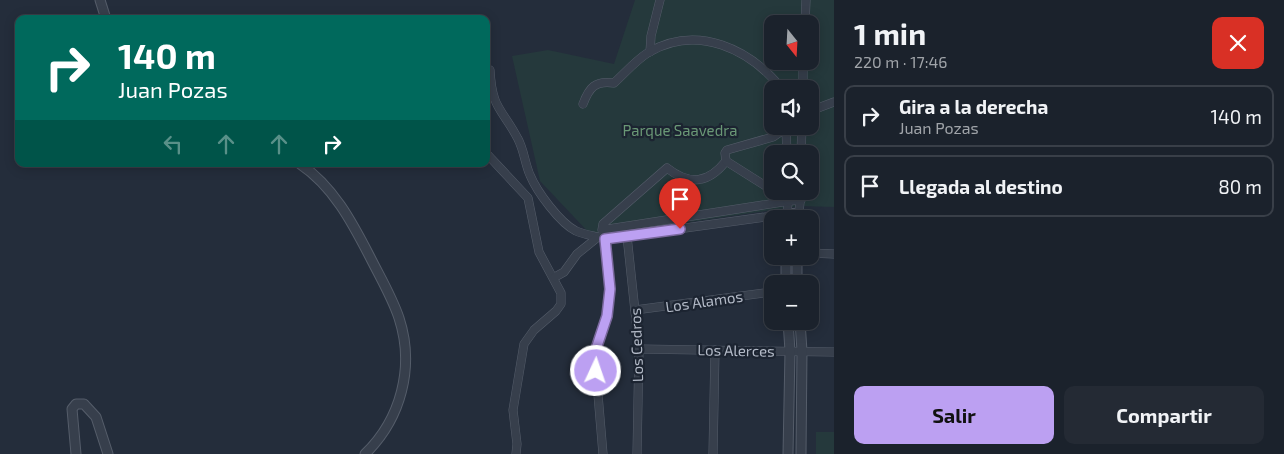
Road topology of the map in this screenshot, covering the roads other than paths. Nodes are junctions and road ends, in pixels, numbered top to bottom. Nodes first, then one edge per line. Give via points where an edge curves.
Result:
1 (100, 0) edge
2 (806, 0) edge
3 (660, 2) edge
4 (105, 15) edge
5 (805, 15) edge
6 (650, 52) junction
7 (490, 70) dead end
8 (774, 80) edge
9 (834, 102) edge
10 (583, 104) dead end
11 (819, 108) edge
12 (776, 135) edge
13 (490, 157) edge
14 (726, 161) junction
15 (303, 167) edge
16 (764, 185) edge
17 (801, 200) joint
18 (789, 201) junction
19 (788, 210) edge
20 (800, 210) edge
21 (764, 219) edge
22 (627, 236) junction
23 (602, 238) junction
24 (819, 253) edge
25 (834, 254) edge
26 (555, 277) junction
27 (764, 293) edge
28 (636, 310) junction
29 (789, 330) edge
30 (801, 330) edge
31 (639, 349) junction
32 (715, 350) junction
33 (790, 351) junction
34 (802, 351) junction
35 (834, 352) edge
36 (76, 454) edge
37 (108, 454) edge
38 (364, 454) edge
39 (516, 454) edge
40 (603, 454) edge
41 (637, 454) edge
42 (713, 454) edge
43 (788, 454) edge
44 (801, 454) edge

1 - 4 street
2 - 5 street
3 - 6 street
6 - 8 street via 681,42 704,41 724,45 755,60
6 - 10 street via 614,83 605,82 588,90
7 - 23 street via 491,91 496,105 520,142 530,176 540,193 567,225
9 - 11 street
12 - 14 street via 728,150
13 - 26 street via 528,198 539,252
14 - 16 street
14 - 18 street via 708,179 679,176 667,168 603,224 602,230
15 - 38 street via 323,184 355,228 403,330 406,352 401,398 384,432
17 - 18 street
17 - 20 street
18 - 19 street
21 - 22 street
22 - 23 street
22 - 28 street, Los Cedros
23 - 26 street via 577,254 564,272
23 - 40 street via 610,289 607,316 597,346
24 - 25 street
26 - 39 street via 561,293 560,304 524,344 513,410
27 - 28 street, Los Alamos
28 - 31 street, Los Cedros
29 - 33 street
30 - 34 street
31 - 32 street, Los Alerces
31 - 41 street, Los Cedros
32 - 33 street, Los Alerces
32 - 42 street
33 - 34 street, Los Alerces
33 - 43 street
34 - 35 street, Los Alerces
34 - 44 street
36 - 37 street via 72,409 76,404 84,404 96,417

